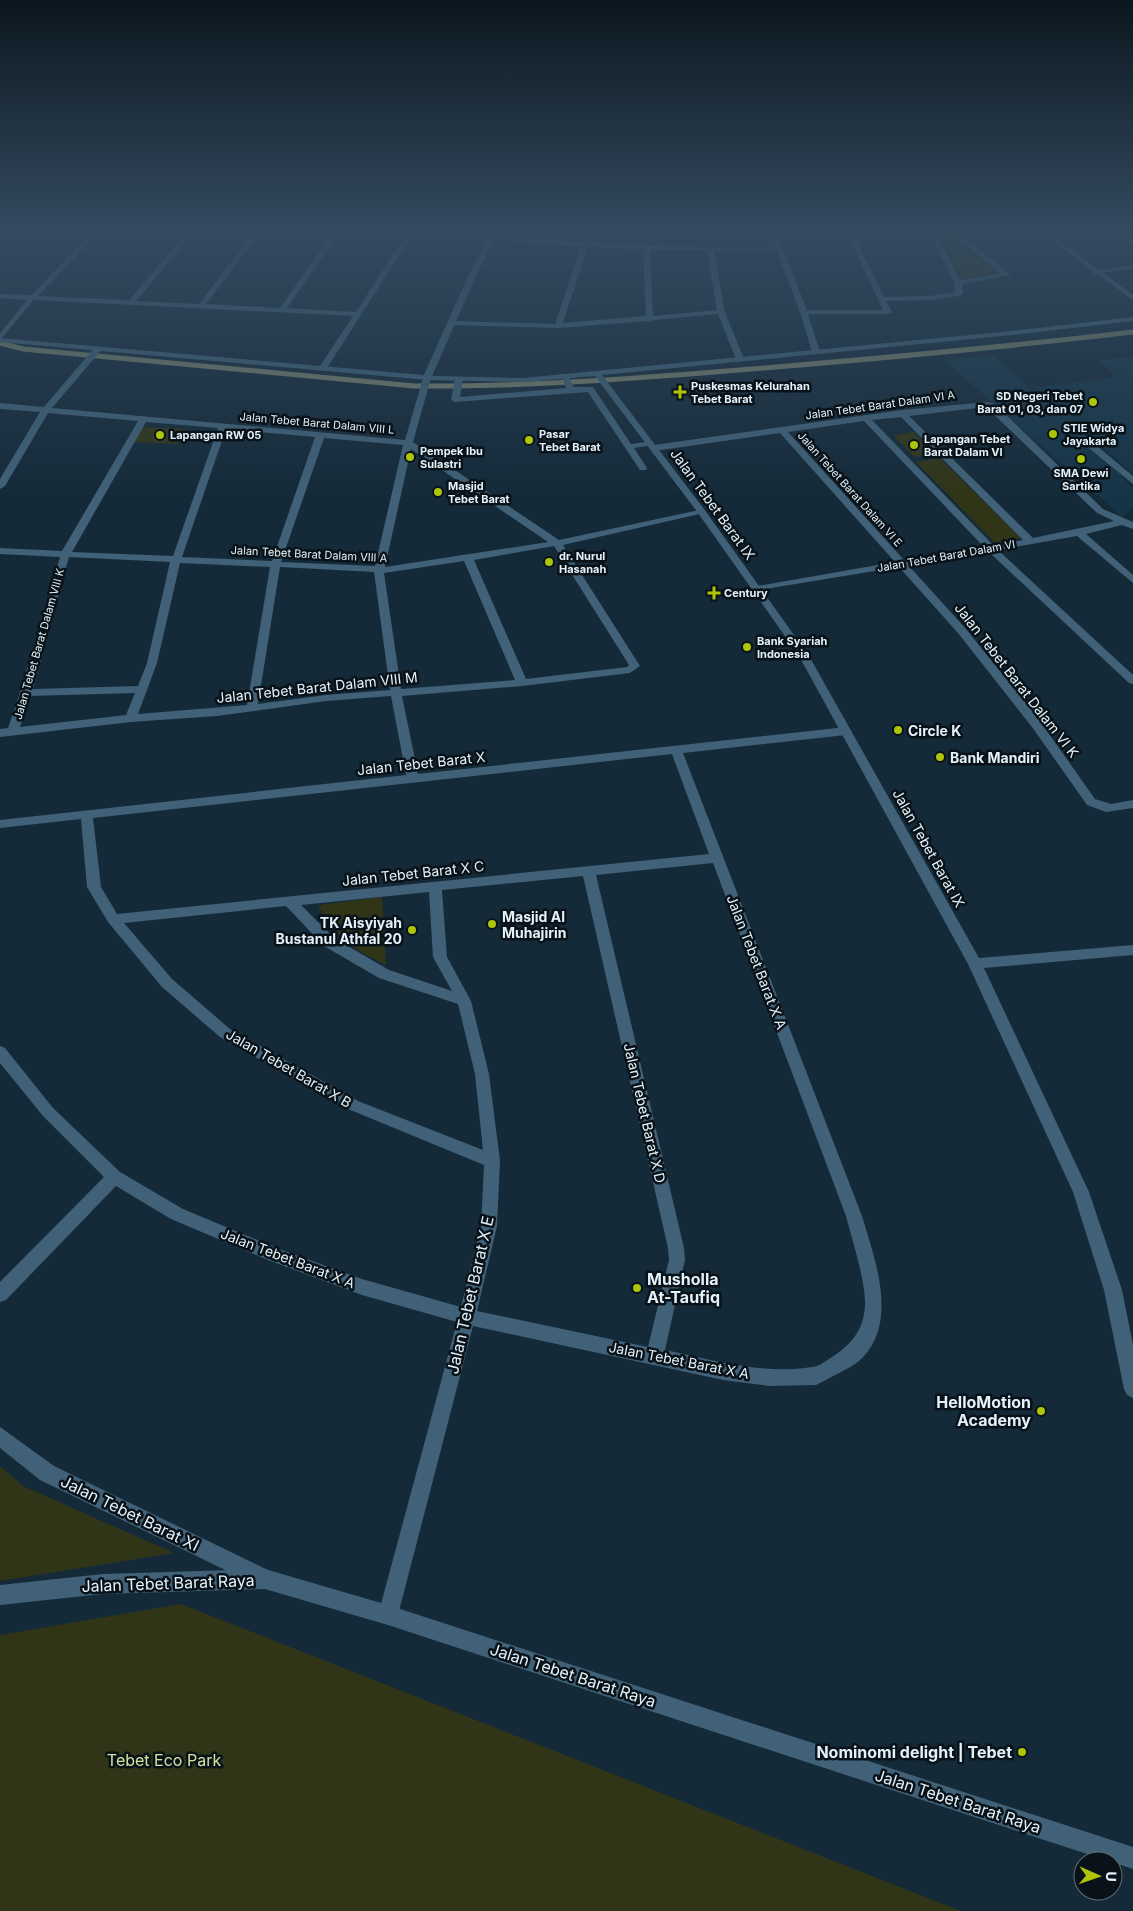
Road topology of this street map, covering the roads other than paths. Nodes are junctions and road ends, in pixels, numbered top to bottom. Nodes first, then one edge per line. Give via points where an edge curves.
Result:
1 (16, 318) edge
2 (355, 318) edge
3 (455, 318) edge
4 (561, 318) edge
5 (666, 318) edge
6 (723, 318) edge
7 (806, 318) edge
8 (650, 320) joint
9 (1132, 320) edge
10 (453, 323) junction
11 (558, 326) junction
12 (0, 339) edge
13 (816, 352) junction
14 (94, 354) junction
15 (740, 359) junction
16 (322, 370) junction
17 (597, 373) junction
18 (564, 376) junction
19 (427, 378) junction
20 (458, 379) junction
21 (571, 390) junction
22 (0, 406) edge
23 (46, 410) junction
24 (902, 413) junction
25 (866, 418) junction
26 (144, 419) junction
27 (223, 426) junction
28 (782, 430) junction
29 (320, 436) junction
30 (1082, 438) dead end
31 (408, 443) junction
32 (652, 446) junction
33 (628, 447) junction
34 (643, 468) dead end
35 (1133, 481) edge
36 (0, 486) edge
37 (701, 511) junction
38 (1130, 522) edge
39 (1079, 533) junction
40 (1030, 542) junction
41 (556, 543) junction
42 (991, 548) junction
43 (0, 551) edge
44 (65, 555) junction
45 (468, 558) junction
46 (176, 560) junction
47 (902, 563) junction
48 (274, 566) junction
49 (379, 571) junction
50 (1133, 580) edge
51 (757, 589) junction
52 (1133, 681) edge
53 (522, 683) junction
54 (143, 689) junction
55 (396, 692) junction
56 (26, 693) junction
57 (252, 709) junction
58 (130, 718) junction
59 (846, 731) junction
60 (0, 733) edge
61 (12, 733) junction
62 (676, 750) junction
63 (413, 779) junction
64 (1133, 804) edge
65 (87, 815) junction
66 (0, 824) edge
67 (718, 858) junction
68 (589, 872) junction
69 (436, 887) junction
70 (290, 902) junction
71 (112, 919) junction
72 (1133, 950) edge
73 (975, 964) junction
74 (464, 1001) junction
75 (0, 1052) edge
76 (492, 1161) junction
77 (114, 1178) junction
78 (0, 1294) edge
79 (467, 1318) junction
80 (655, 1355) junction
81 (1133, 1389) edge
82 (0, 1436) edge
83 (266, 1579) junction
84 (0, 1595) edge
85 (388, 1615) junction
86 (1133, 1858) edge

1 - 12 street
2 - 16 street
3 - 10 street
4 - 11 street
5 - 8 street
6 - 15 street
7 - 13 street
8 - 11 street
9 - 13 street
10 - 11 street
10 - 19 street
12 - 14 street
13 - 15 street
14 - 16 street
14 - 23 street
15 - 17 street
16 - 19 street
17 - 18 street
17 - 32 street, Jalan Tebet Barat IX
18 - 20 street via 523,380
18 - 21 street
19 - 20 street
19 - 31 street
20 - 21 street via 455,400
21 - 33 street via 590,389
22 - 23 street, Jalan Tebet Barat Dalam VIII L
23 - 26 street, Jalan Tebet Barat Dalam VIII L
23 - 36 street
24 - 25 street, Jalan Tebet Barat Dalam VI A
24 - 38 street, Jalan Tebet Barat Dalam VI A via 978,403 992,406 1100,511
24 - 40 street
25 - 28 street, Jalan Tebet Barat Dalam VI A
25 - 42 street
26 - 27 street, Jalan Tebet Barat Dalam VIII L
26 - 44 street, Jalan Tebet Barat Dalam VIII K
27 - 29 street, Jalan Tebet Barat Dalam VIII L
27 - 46 street
28 - 32 street, Jalan Tebet Barat Dalam VI A
28 - 47 street, Jalan Tebet Barat Dalam VI E
29 - 31 street, Jalan Tebet Barat Dalam VIII L
29 - 48 street
30 - 35 street
31 - 41 street, Jalan Tebet Barat Dalam VIII L
31 - 49 street
32 - 33 street, Jalan Tebet Barat Dalam VI A
32 - 37 street, Jalan Tebet Barat IX
33 - 34 street
37 - 41 street, Jalan Tebet Barat Dalam VIII A
37 - 51 street, Jalan Tebet Barat IX
38 - 39 street, Jalan Tebet Barat Dalam VI
39 - 40 street, Jalan Tebet Barat Dalam VI
39 - 50 street
40 - 42 street, Jalan Tebet Barat Dalam VI
41 - 45 street, Jalan Tebet Barat Dalam VIII A
41 - 53 street, Jalan Tebet Barat Dalam VIII M via 635,665 630,670
42 - 47 street, Jalan Tebet Barat Dalam VI
42 - 52 street
43 - 44 street, Jalan Tebet Barat Dalam VIII A
44 - 46 street, Jalan Tebet Barat Dalam VIII A
44 - 56 street, Jalan Tebet Barat Dalam VIII K
45 - 49 street, Jalan Tebet Barat Dalam VIII A
45 - 53 street
46 - 48 street, Jalan Tebet Barat Dalam VIII A
46 - 54 street
47 - 51 street, Jalan Tebet Barat Dalam VI
47 - 64 street, Jalan Tebet Barat Dalam VI K via 962,630 1030,716 1091,802 1112,809
48 - 49 street, Jalan Tebet Barat Dalam VIII A
48 - 57 street
49 - 55 street
51 - 59 street, Jalan Tebet Barat IX via 804,656
53 - 55 street, Jalan Tebet Barat Dalam VIII M
54 - 56 street
54 - 58 street
55 - 57 street, Jalan Tebet Barat Dalam VIII M
55 - 63 street
56 - 61 street, Jalan Tebet Barat Dalam VIII K
57 - 58 street, Jalan Tebet Barat Dalam VIII M
58 - 61 street, Jalan Tebet Barat Dalam VIII M
59 - 62 street, Jalan Tebet Barat X
59 - 73 street, Jalan Tebet Barat IX
60 - 61 street, Jalan Tebet Barat Dalam VIII M
62 - 63 street, Jalan Tebet Barat X
62 - 67 street, Jalan Tebet Barat X A
63 - 65 street, Jalan Tebet Barat X
65 - 66 street, Jalan Tebet Barat X
65 - 71 street, Jalan Tebet Barat X B via 94,888
67 - 68 street, Jalan Tebet Barat X C
67 - 80 street, Jalan Tebet Barat X A via 854,1216 874,1305 867,1337 852,1355 816,1376 769,1377
68 - 69 street, Jalan Tebet Barat X C
68 - 80 street, Jalan Tebet Barat X D via 676,1248 675,1273
69 - 70 street, Jalan Tebet Barat X C
69 - 74 street, Jalan Tebet Barat X E via 440,957
70 - 71 street, Jalan Tebet Barat X C
70 - 74 street via 329,942 384,974
71 - 76 street, Jalan Tebet Barat X B via 167,983 225,1033 352,1105
72 - 73 street
73 - 81 street, Jalan Tebet Barat IX via 1082,1192 1113,1290
74 - 76 street, Jalan Tebet Barat X E via 482,1074
75 - 77 street, Jalan Tebet Barat X A via 48,1112
76 - 79 street, Jalan Tebet Barat X E via 489,1226
77 - 78 street
77 - 79 street, Jalan Tebet Barat X A via 177,1214 274,1255 362,1288
79 - 80 street, Jalan Tebet Barat X A
79 - 85 street, Jalan Tebet Barat X E
82 - 83 street, Jalan Tebet Barat XI via 47,1473
83 - 84 street, Jalan Tebet Barat Raya via 103,1584
83 - 85 street, Jalan Tebet Barat Raya
85 - 86 street, Jalan Tebet Barat Raya

